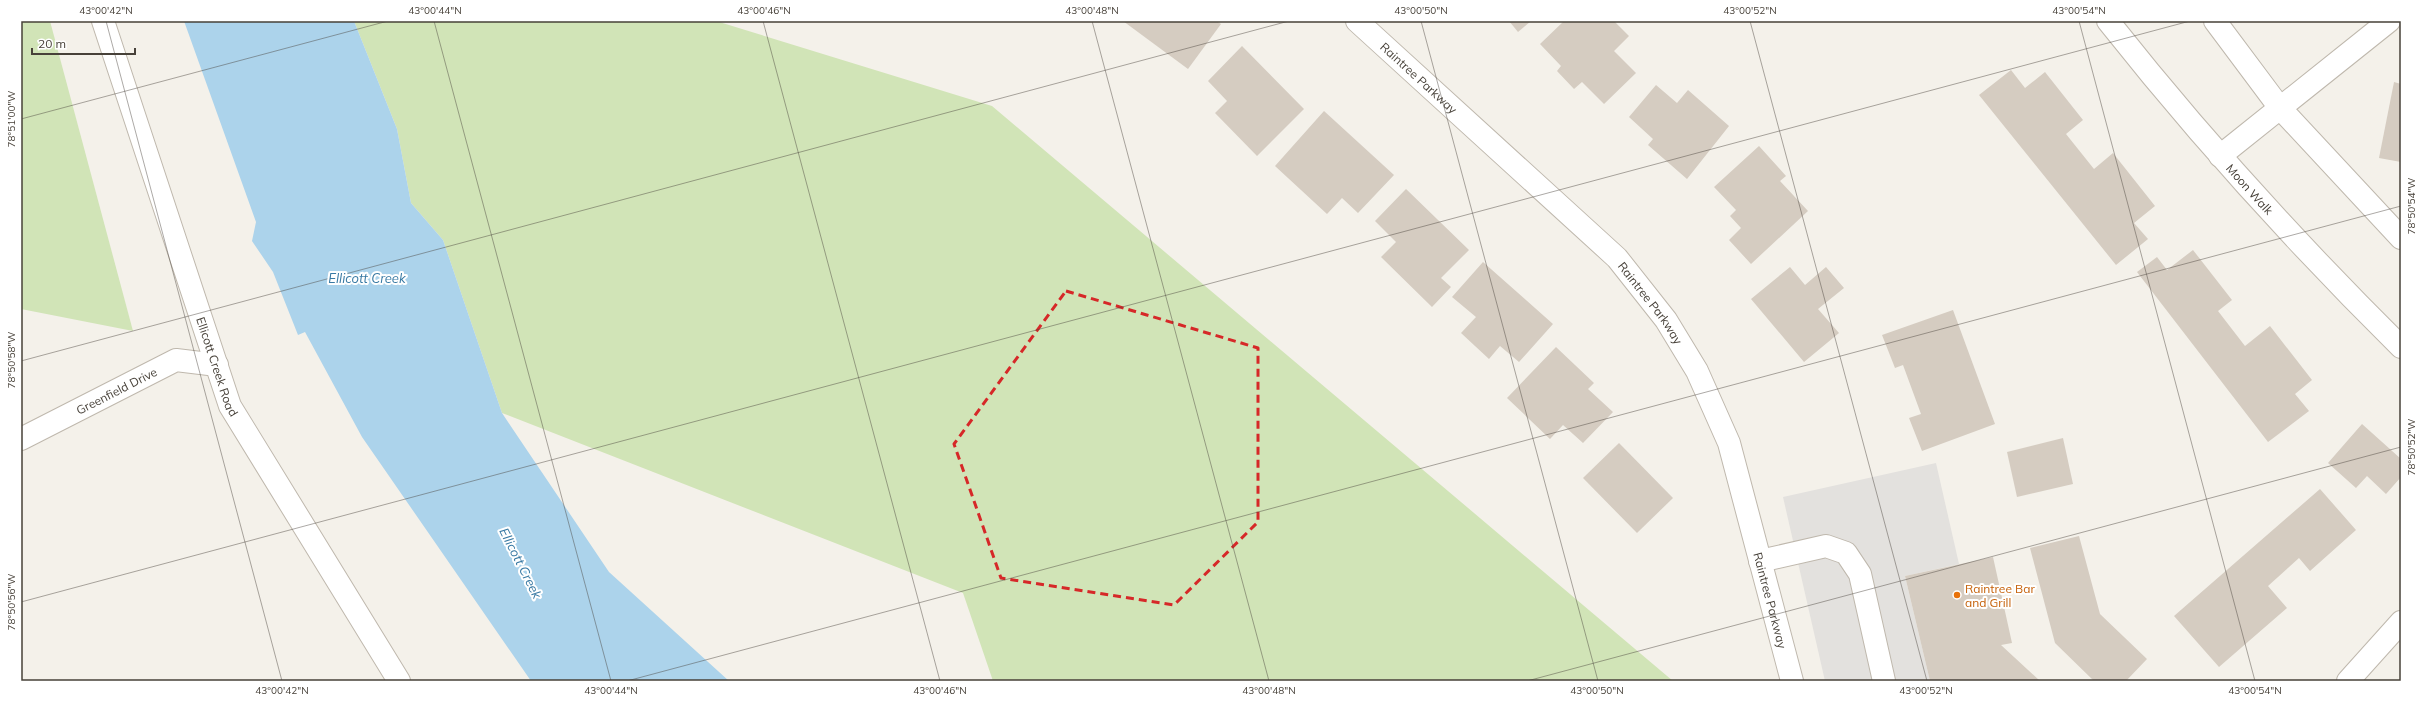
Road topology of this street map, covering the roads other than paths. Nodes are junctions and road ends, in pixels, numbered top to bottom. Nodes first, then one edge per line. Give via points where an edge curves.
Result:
1 (103, 21) edge
2 (1357, 21) edge
3 (2108, 21) edge
4 (2215, 21) edge
5 (2389, 21) edge
6 (2280, 108) junction
7 (2220, 156) junction
8 (2401, 238) edge
9 (2401, 347) edge
10 (217, 364) junction
11 (21, 439) edge
12 (1760, 561) junction
13 (2401, 622) edge
14 (400, 681) edge
15 (1792, 681) edge
16 (1884, 681) edge
17 (2348, 681) edge

1 - 10 street, Ellicott Creek Road
2 - 12 street, Raintree Parkway via 1617,258 1666,320 1696,371 1729,443
3 - 7 street, Moon Walk
4 - 6 street
5 - 6 street
6 - 7 street
6 - 8 street
7 - 9 street, Moon Walk via 2287,231
10 - 11 street, Greenfield Drive via 176,360
10 - 14 street, Ellicott Creek Road via 230,406
12 - 15 street, Raintree Parkway
12 - 16 street via 1826,546 1846,553 1860,574
13 - 17 street

